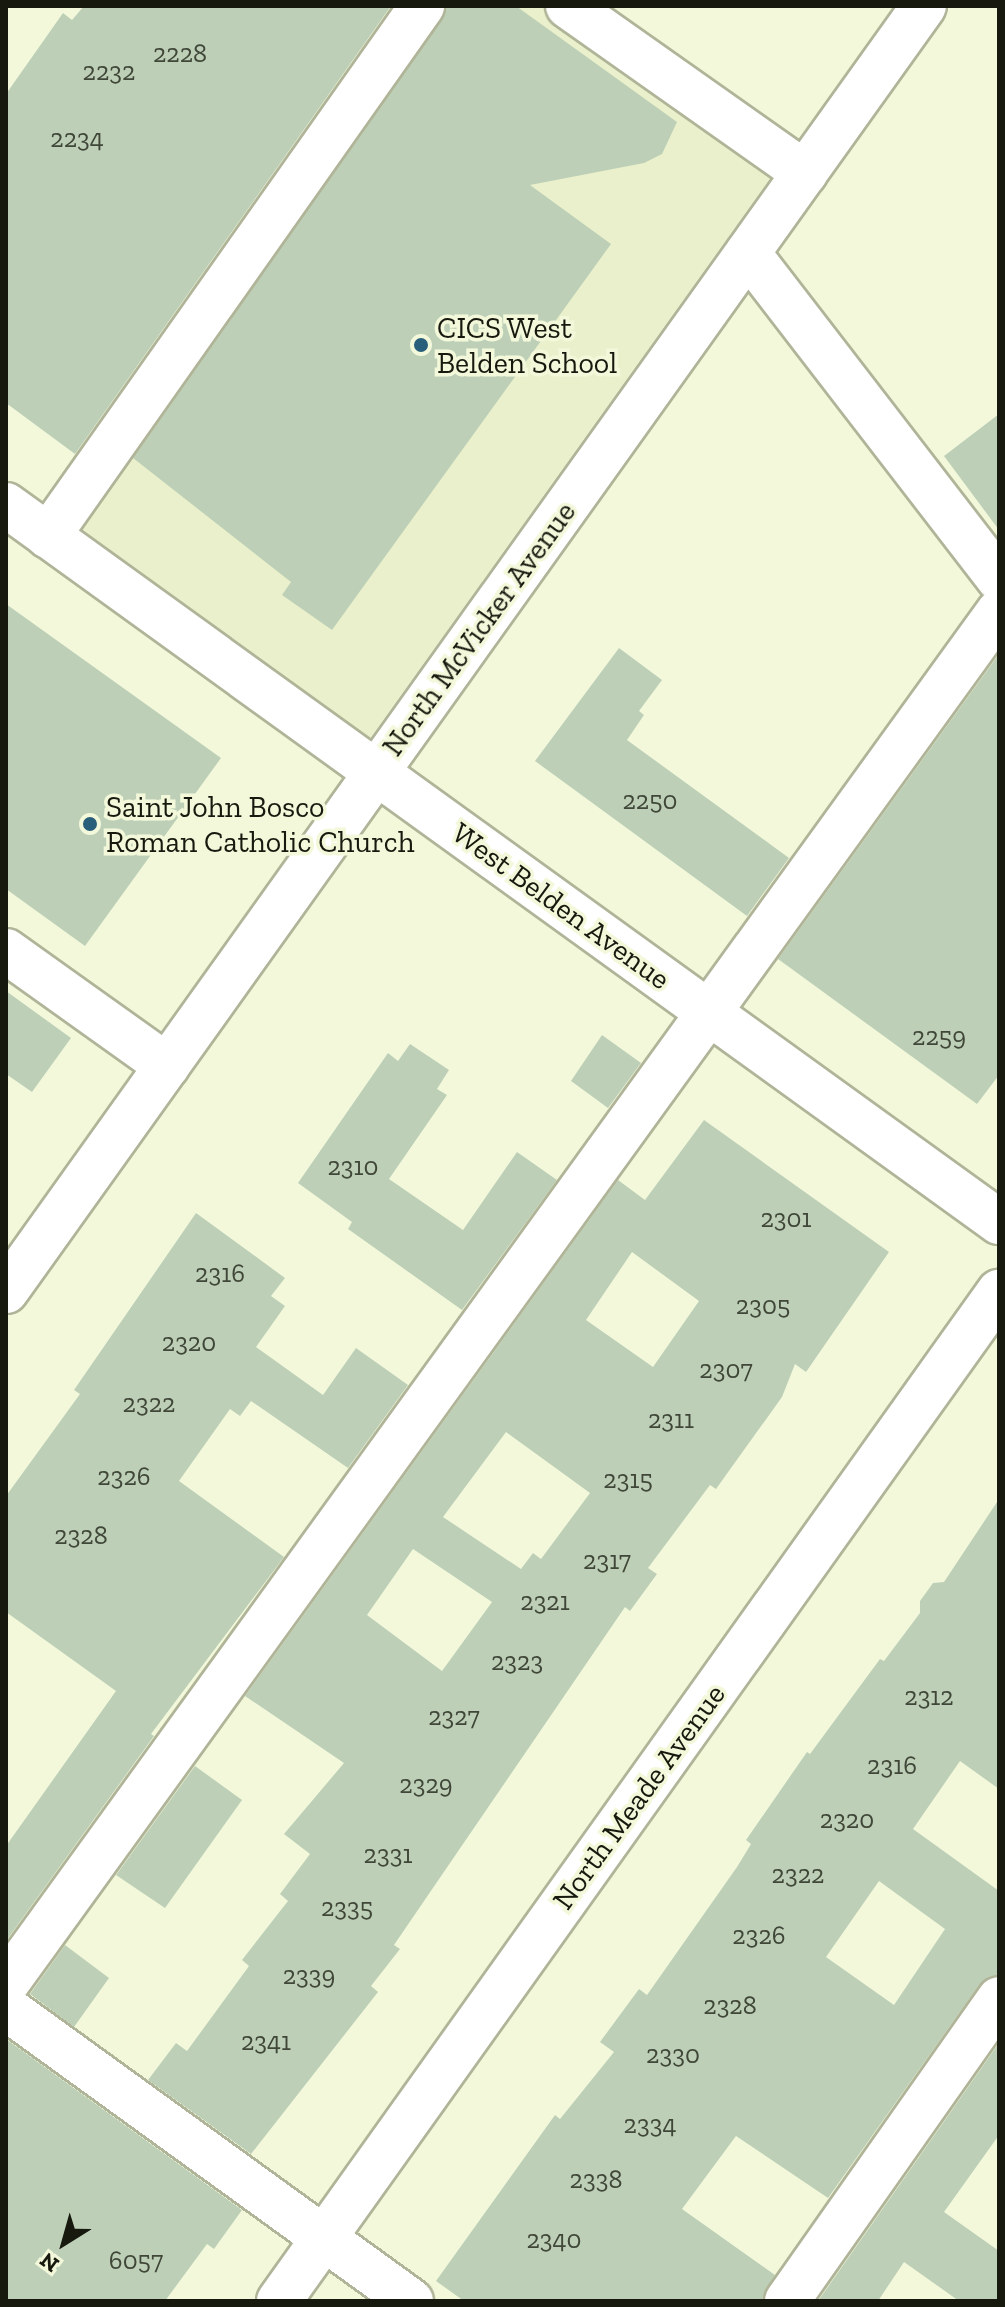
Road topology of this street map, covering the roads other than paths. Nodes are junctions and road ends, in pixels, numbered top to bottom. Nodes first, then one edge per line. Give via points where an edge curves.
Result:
1 (422, 6) edge
2 (568, 6) edge
3 (924, 6) edge
4 (805, 173) junction
5 (748, 253) junction
6 (6, 505) edge
7 (48, 536) junction
8 (999, 579) edge
9 (999, 611) edge
10 (377, 772) junction
11 (6, 951) edge
12 (709, 1013) junction
13 (167, 1066) junction
14 (999, 1222) edge
15 (6, 1291) edge
16 (999, 1292) edge
17 (6, 1984) edge
18 (999, 1999) edge
19 (6, 2008) edge
20 (324, 2238) junction
21 (279, 2301) edge
22 (411, 2301) edge
23 (787, 2301) edge

1 - 7 street
2 - 4 street
3 - 4 street, North McVicker Avenue
4 - 5 street, North McVicker Avenue
5 - 8 street
5 - 10 street, North McVicker Avenue
6 - 7 street, West Belden Avenue
7 - 10 street, West Belden Avenue
9 - 12 street
10 - 12 street, West Belden Avenue
10 - 13 street, North McVicker Avenue
11 - 13 street
12 - 14 street, West Belden Avenue
12 - 17 street
13 - 15 street, North McVicker Avenue
16 - 20 street, North Meade Avenue
18 - 23 street
19 - 20 street
20 - 21 street, North Meade Avenue
20 - 22 street

